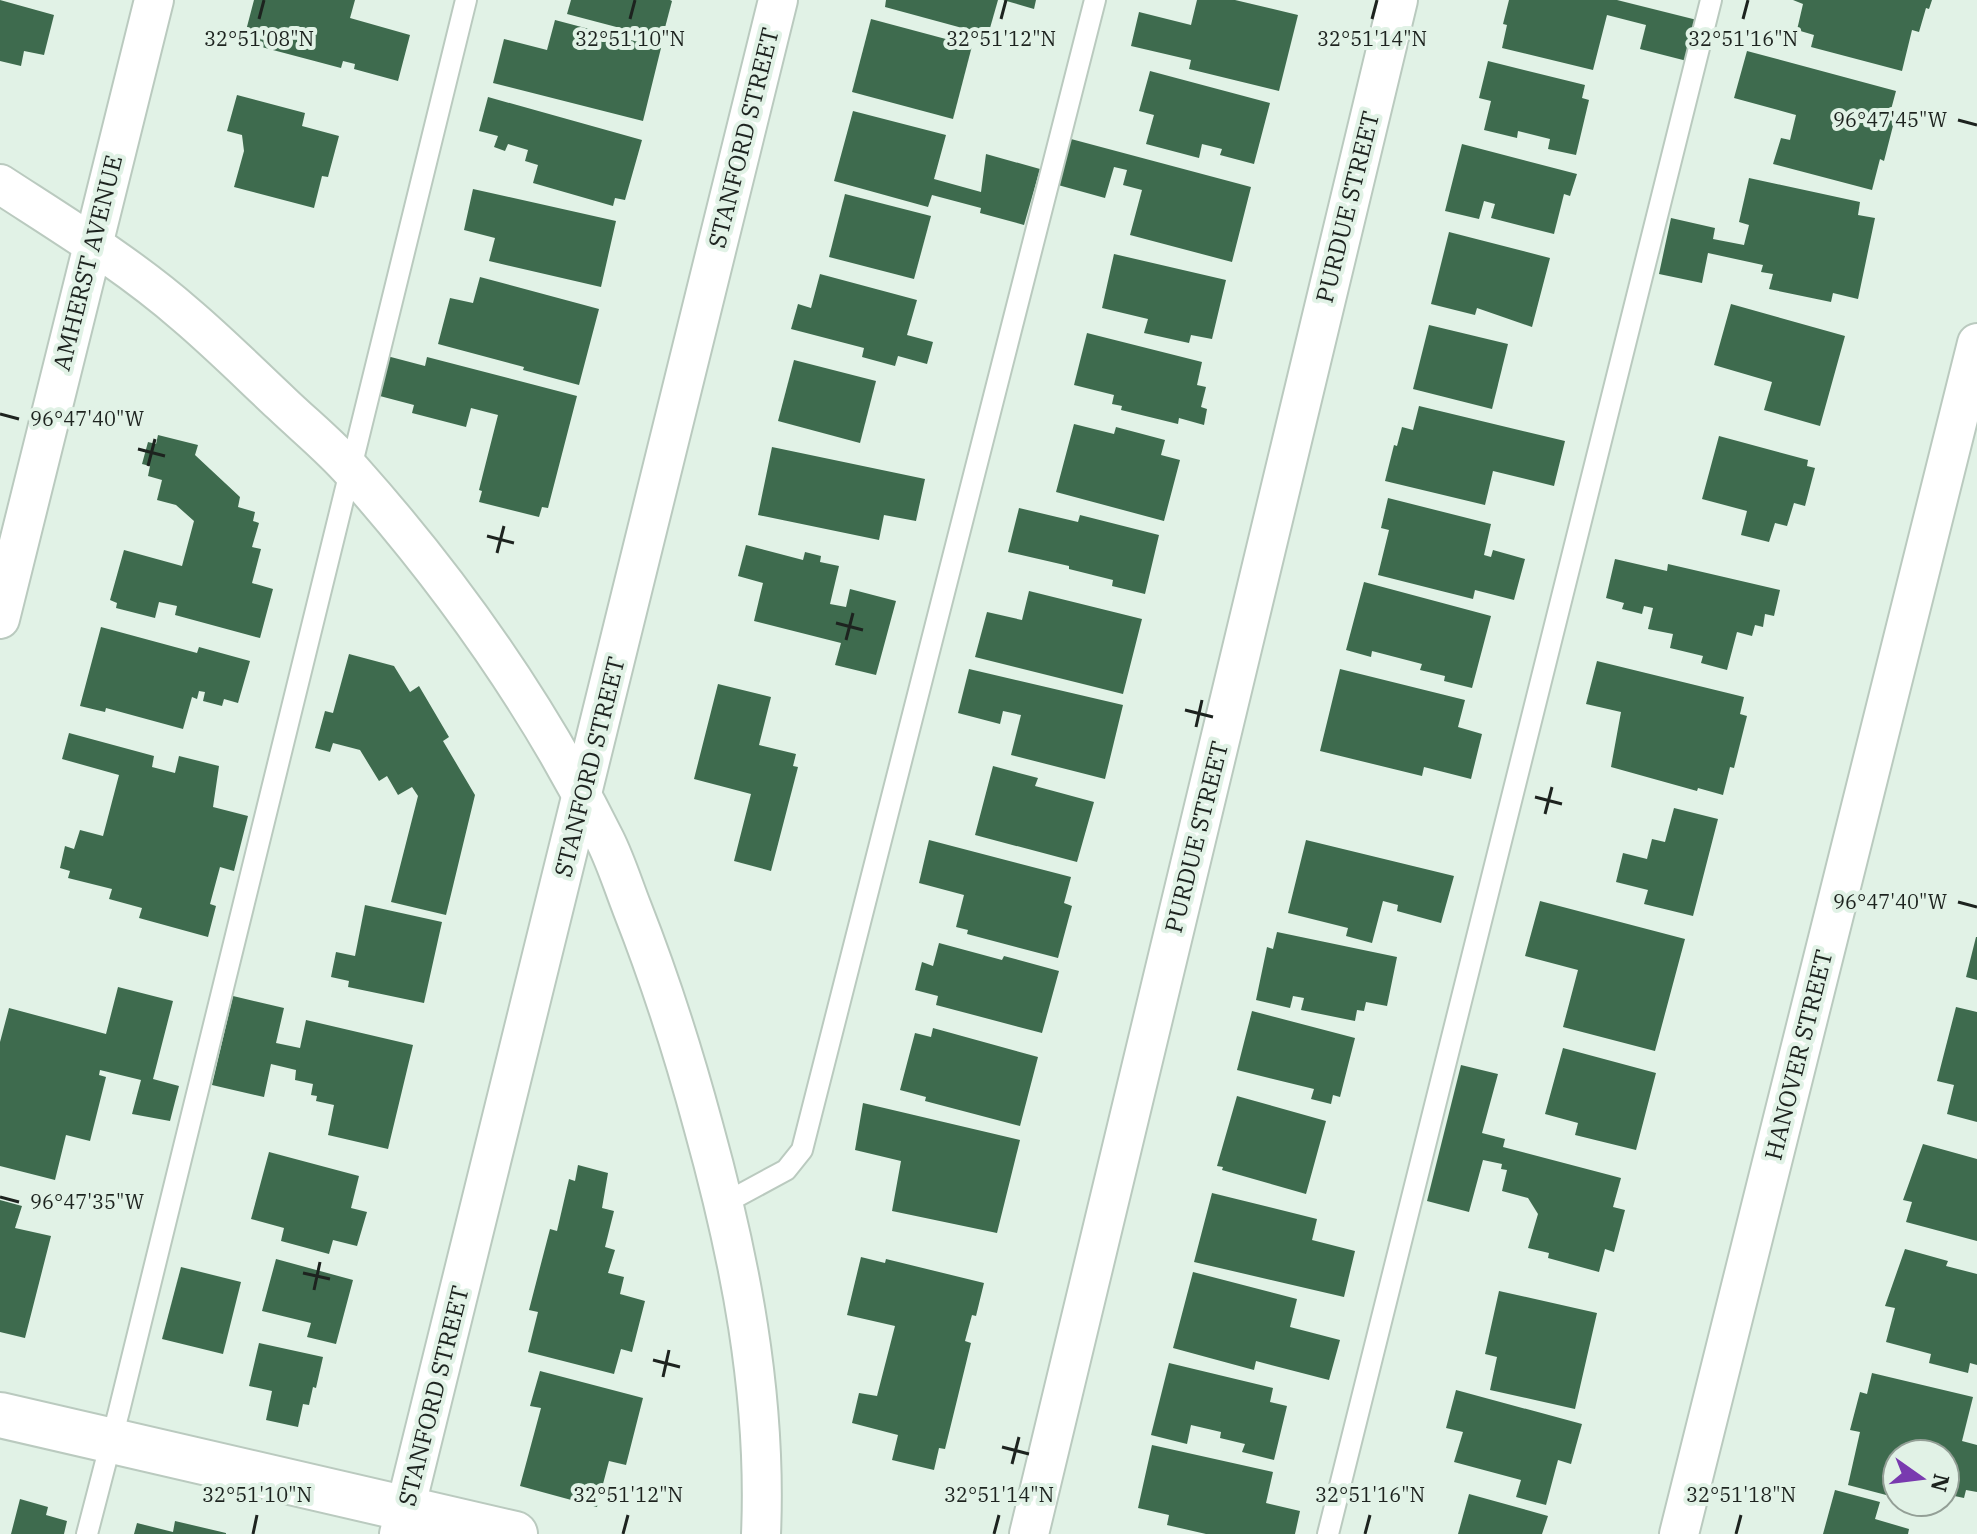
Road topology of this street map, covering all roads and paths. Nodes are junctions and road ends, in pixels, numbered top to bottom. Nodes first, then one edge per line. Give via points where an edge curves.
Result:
1 (154, 0) edge
2 (466, 0) edge
3 (778, 0) edge
4 (1095, 0) edge
5 (1398, 0) edge
6 (1711, 0) edge
7 (0, 184) edge
8 (93, 245) junction
9 (1977, 343) edge
10 (349, 467) junction
11 (0, 619) edge
12 (583, 798) junction
13 (725, 1203) junction
14 (0, 1415) edge
15 (110, 1441) junction
16 (402, 1522) edge
17 (87, 1534) edge
18 (515, 1534) edge
19 (761, 1534) edge
20 (1029, 1534) edge
21 (1328, 1534) edge
22 (1679, 1534) edge

1 - 8 street, AMHERST AVENUE
2 - 10 lane
3 - 12 street, STANFORD STREET
4 - 13 lane via 802,1150 786,1170
5 - 20 street, PURDUE STREET
6 - 21 lane
7 - 8 street
8 - 10 street via 185,314
8 - 11 street, AMHERST AVENUE
9 - 22 street, HANOVER STREET
10 - 12 street via 419,548 500,660
10 - 15 lane
12 - 13 street via 607,843 652,959
12 - 16 street, STANFORD STREET
13 - 19 street via 757,1388
14 - 15 street
15 - 16 street
15 - 17 lane
16 - 18 street

